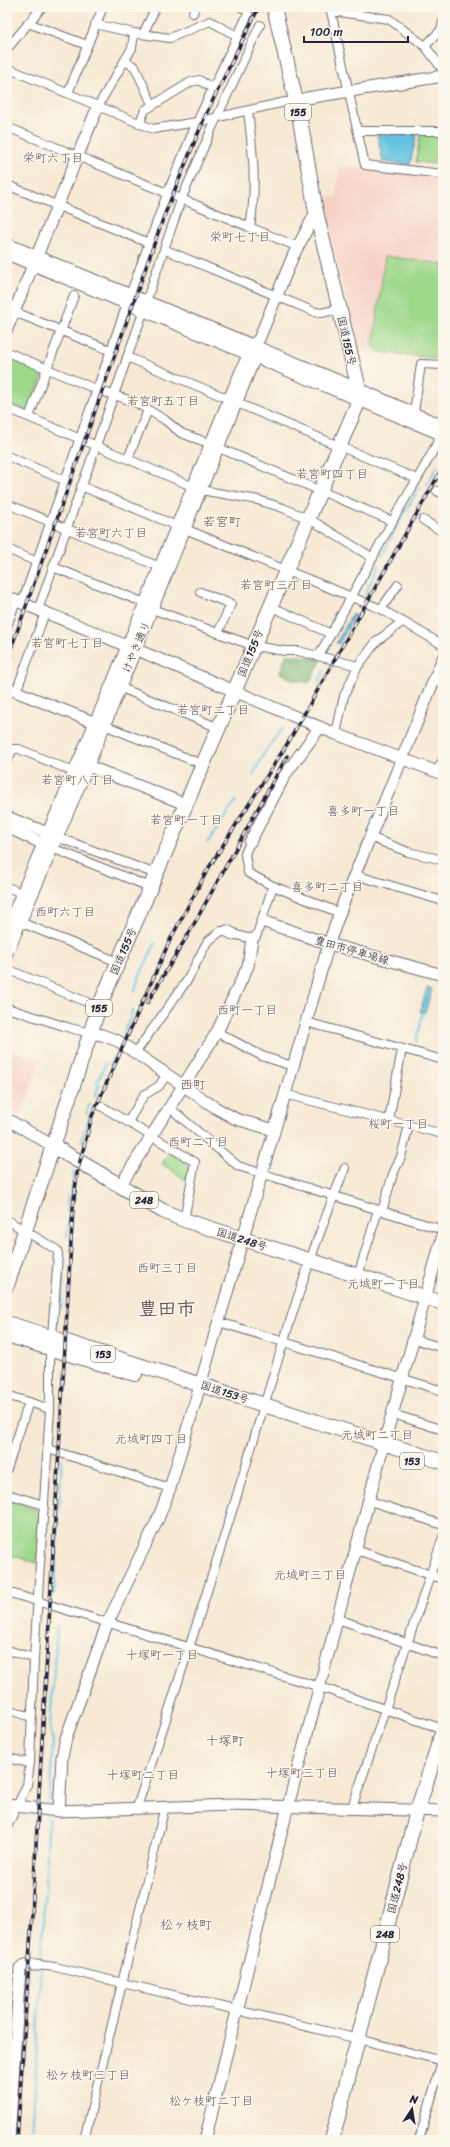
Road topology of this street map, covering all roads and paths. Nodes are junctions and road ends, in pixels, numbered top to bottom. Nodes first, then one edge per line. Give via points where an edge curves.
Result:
1 (42, 7) edge
2 (103, 7) edge
3 (156, 7) edge
4 (241, 7) edge
5 (274, 7) edge
6 (330, 9) edge
7 (358, 10) edge
8 (443, 22) edge
9 (28, 23) junction
10 (95, 24) junction
11 (260, 24) dead end
12 (134, 33) junction
13 (143, 34) junction
14 (237, 36) junction
15 (87, 45) junction
16 (424, 46) junction
17 (7, 49) edge
18 (125, 61) junction
19 (7, 68) edge
20 (443, 70) edge
21 (443, 76) edge
22 (212, 88) junction
23 (348, 91) junction
24 (68, 93) junction
25 (296, 102) junction
26 (152, 104) junction
27 (98, 106) junction
28 (248, 111) junction
29 (218, 116) junction
30 (197, 122) junction
31 (139, 124) junction
32 (7, 127) edge
33 (358, 131) junction
34 (443, 131) edge
35 (78, 156) junction
36 (443, 174) edge
37 (7, 185) edge
38 (167, 194) junction
39 (181, 200) junction
40 (58, 205) junction
41 (316, 212) junction
42 (250, 228) junction
43 (149, 243) junction
44 (7, 244) edge
45 (298, 246) junction
46 (166, 250) junction
47 (7, 254) edge
48 (35, 260) junction
49 (277, 295) junction
50 (74, 296) dead end
51 (128, 300) junction
52 (145, 306) junction
53 (340, 309) junction
54 (10, 310) edge
55 (7, 329) edge
56 (62, 331) junction
57 (255, 349) junction
58 (112, 351) junction
59 (7, 352) edge
60 (127, 357) junction
61 (443, 365) edge
62 (48, 369) junction
63 (98, 390) junction
64 (113, 394) junction
65 (358, 395) junction
66 (233, 401) junction
67 (7, 408) edge
68 (148, 410) junction
69 (414, 412) junction
70 (29, 417) junction
71 (442, 432) edge
72 (81, 439) junction
73 (96, 444) junction
74 (215, 446) junction
75 (339, 447) junction
76 (7, 456) edge
77 (128, 458) junction
78 (417, 480) junction
79 (66, 481) junction
80 (81, 486) junction
81 (198, 487) junction
82 (321, 491) junction
83 (7, 504) edge
84 (309, 519) junction
85 (423, 520) dead end
86 (392, 521) junction
87 (51, 522) junction
88 (66, 528) junction
89 (181, 528) junction
90 (443, 532) edge
91 (7, 550) edge
92 (373, 558) junction
93 (37, 562) junction
94 (53, 567) junction
95 (160, 567) junction
96 (286, 569) junction
97 (398, 585) dead end
98 (200, 592) dead end
99 (352, 598) junction
100 (15, 600) edge
101 (148, 606) junction
102 (270, 606) junction
103 (381, 609) junction
104 (41, 612) junction
105 (402, 622) junction
106 (7, 626) edge
107 (218, 633) junction
108 (331, 634) junction
109 (443, 644) edge
110 (254, 646) junction
111 (131, 647) junction
112 (319, 655) junction
113 (443, 658) edge
114 (358, 666) junction
115 (119, 687) junction
116 (12, 690) edge
117 (235, 691) junction
118 (100, 724) junction
119 (320, 727) junction
120 (219, 728) junction
121 (336, 734) junction
122 (401, 759) junction
123 (443, 760) edge
124 (7, 761) edge
125 (204, 765) junction
126 (88, 766) junction
127 (74, 772) junction
128 (439, 773) edge
129 (185, 804) junction
130 (7, 817) edge
131 (7, 827) edge
132 (52, 835) junction
133 (370, 837) junction
134 (250, 842) joint
135 (48, 846) junction
136 (443, 860) edge
137 (355, 875) junction
138 (153, 881) junction
139 (273, 886) junction
140 (7, 887) edge
141 (21, 893) junction
142 (443, 901) edge
143 (340, 913) junction
144 (262, 922) junction
145 (11, 924) edge
146 (252, 940) junction
147 (329, 944) junction
148 (7, 953) edge
149 (118, 962) junction
150 (7, 969) edge
151 (443, 975) edge
152 (100, 1007) junction
153 (7, 1008) edge
154 (306, 1022) junction
155 (90, 1032) junction
156 (217, 1032) junction
157 (402, 1049) junction
158 (136, 1052) junction
159 (443, 1060) edge
160 (292, 1066) junction
161 (167, 1074) junction
162 (184, 1085) junction
163 (284, 1094) junction
164 (101, 1106) dead end
165 (170, 1108) junction
166 (7, 1119) edge
167 (389, 1120) junction
168 (128, 1122) junction
169 (409, 1125) junction
170 (274, 1130) junction
171 (443, 1134) edge
172 (152, 1136) junction
173 (53, 1146) junction
174 (345, 1168) dead end
175 (262, 1172) junction
176 (120, 1186) junction
177 (333, 1196) junction
178 (380, 1210) junction
179 (7, 1220) edge
180 (184, 1220) junction
181 (25, 1230) junction
182 (443, 1230) edge
183 (443, 1235) edge
184 (243, 1240) junction
185 (310, 1261) junction
186 (358, 1276) junction
187 (7, 1285) edge
188 (425, 1298) junction
189 (443, 1303) edge
190 (219, 1322) junction
191 (7, 1323) edge
192 (7, 1335) edge
193 (414, 1340) junction
194 (284, 1341) junction
195 (51, 1343) junction
196 (443, 1348) edge
197 (403, 1378) junction
198 (198, 1388) junction
199 (443, 1390) edge
200 (7, 1395) edge
201 (29, 1402) junction
202 (50, 1408) junction
203 (263, 1408) junction
204 (393, 1414) junction
205 (443, 1430) edge
206 (383, 1447) junction
207 (48, 1449) junction
208 (443, 1462) edge
209 (7, 1469) edge
210 (443, 1471) edge
211 (170, 1488) junction
212 (7, 1494) edge
213 (370, 1501) junction
214 (44, 1505) junction
215 (443, 1526) edge
216 (443, 1536) edge
217 (356, 1550) junction
218 (430, 1574) junction
219 (443, 1579) edge
220 (7, 1592) edge
221 (38, 1602) junction
222 (338, 1619) junction
223 (107, 1624) junction
224 (408, 1643) junction
225 (188, 1648) junction
226 (7, 1650) edge
227 (443, 1656) edge
228 (34, 1658) junction
229 (320, 1687) junction
230 (7, 1709) edge
231 (385, 1710) junction
232 (31, 1717) junction
233 (443, 1730) edge
234 (7, 1758) edge
235 (443, 1758) edge
236 (30, 1763) junction
237 (12, 1806) edge
238 (165, 1806) junction
239 (288, 1806) junction
240 (137, 1807) junction
241 (352, 1808) junction
242 (59, 1811) junction
243 (421, 1811) junction
244 (443, 1811) edge
245 (7, 1827) edge
246 (42, 1966) joint
247 (122, 1983) junction
248 (238, 2011) junction
249 (362, 2040) junction
250 (443, 2060) edge
251 (9, 2140) edge
252 (84, 2140) edge
253 (205, 2140) edge
254 (332, 2140) edge
255 (342, 2140) edge
256 (419, 2140) edge

1 - 9 street
2 - 10 street
3 - 13 street
4 - 14 street via 248,11 248,14
5 - 25 highway, 国道155号 / 155
6 - 7 street
6 - 23 street
7 - 16 street via 389,19
8 - 16 street via 441,30
9 - 15 street
9 - 17 street
10 - 12 street
10 - 15 street
11 - 29 street
12 - 13 street
12 - 18 street via 132,48
13 - 14 street via 170,38 210,21
14 - 22 street
15 - 24 street
16 - 20 street
18 - 26 street via 135,67
18 - 27 street
19 - 24 street
21 - 23 street
22 - 26 street via 200,80 191,82
22 - 30 street
23 - 25 street
23 - 33 street
24 - 27 street
25 - 28 street via 285,102
25 - 41 highway, 国道155号 / 155
26 - 31 street via 145,110
27 - 31 street
27 - 35 street
28 - 29 street
28 - 42 street via 255,178 255,199
29 - 30 street
29 - 39 street
30 - 31 street via 153,129
30 - 38 street
32 - 35 street
33 - 34 street
33 - 36 street via 365,165
35 - 38 street
35 - 40 street
37 - 40 street
38 - 39 street
38 - 43 street
39 - 42 street
39 - 46 street
40 - 43 street
40 - 48 street
41 - 45 street
41 - 53 highway, 国道155号 / 155
42 - 45 street
43 - 51 street
44 - 48 street
45 - 49 street
46 - 49 street
46 - 52 street
47 - 48 street
48 - 51 street
48 - 54 street
49 - 53 street via 318,313
49 - 57 street
50 - 56 street
51 - 52 street
51 - 58 street
52 - 57 street
52 - 60 street
53 - 65 highway, 国道155号 / 155
54 - 55 street
54 - 56 street
56 - 58 street
56 - 62 street
57 - 65 street
57 - 66 street
58 - 63 street
59 - 62 street
60 - 64 street
60 - 66 street
61 - 69 street via 421,364
62 - 63 street
62 - 70 street
63 - 64 street
63 - 72 street
64 - 68 street
64 - 73 street
65 - 69 street
65 - 71 street
65 - 75 highway, 国道155号 / 155
66 - 74 street
66 - 75 street
67 - 70 street
68 - 74 street via 181,433
68 - 77 street
69 - 71 street
70 - 72 street
71 - 78 street
72 - 73 street
72 - 79 street
73 - 77 street
73 - 80 street
74 - 81 street
74 - 82 street
75 - 78 street
75 - 82 highway, 国道155号 / 155
76 - 79 street
77 - 81 street
78 - 86 street
79 - 87 street
80 - 88 street
80 - 89 street
81 - 84 street via 258,500
81 - 89 street
82 - 84 highway, 国道155号 / 155
82 - 86 street
83 - 87 street
84 - 92 street
84 - 96 highway, 国道155号 / 155
85 - 90 street
86 - 92 street
87 - 88 street
87 - 93 street
88 - 94 street
88 - 95 street
89 - 95 street
89 - 96 street
89 - 101 street, けやき通り
91 - 93 street
92 - 99 street
93 - 100 street
94 - 101 street
94 - 104 street
95 - 101 street
96 - 99 street
96 - 102 highway, 国道155号 / 155
97 - 103 street
98 - 107 street via 231,604
99 - 103 street
99 - 108 street
100 - 104 street
100 - 106 street
101 - 107 street
101 - 111 street
102 - 108 street
102 - 110 highway, 国道155号 / 155
103 - 105 street
104 - 111 street via 82,625
104 - 116 street
105 - 109 street
105 - 114 street via 376,642
107 - 110 street
108 - 112 street
110 - 112 street
110 - 117 highway, 国道155号 / 155
111 - 115 street, けやき通り
111 - 117 street
111 - 118 street
112 - 114 street
113 - 122 street
114 - 121 street via 344,696
115 - 118 street, けやき通り
115 - 120 street
116 - 118 street
117 - 119 street
117 - 120 highway, 国道155号 / 155
118 - 125 street
118 - 126 street, けやき通り
118 - 127 street, けやき通り
119 - 121 street
119 - 134 street via 286,775
120 - 125 highway, 国道155号 / 155
121 - 122 street
122 - 128 street
122 - 133 street
123 - 128 street
124 - 127 street via 13,749 19,749
125 - 129 highway, 国道155号 / 155
126 - 129 street
126 - 132 street, けやき通り
127 - 132 street, けやき通り
129 - 138 highway, 国道155号 / 155
130 - 132 street
131 - 135 street
132 - 135 street, けやき通り
132 - 138 street
133 - 136 street via 408,852
133 - 137 street
134 - 139 street via 245,854 248,873
135 - 138 street
135 - 141 street, けやき通り
135 - 145 street, けやき通り
137 - 142 street
137 - 143 street
138 - 149 highway, 国道155号 / 155
139 - 143 street
139 - 144 street
140 - 141 street
141 - 145 street, けやき通り
143 - 147 street
144 - 146 street via 256,937
144 - 147 street, 豊田市停車場線
145 - 148 street, けやき通り
145 - 149 street
146 - 156 street via 248,966
146 - 158 street via 221,931 206,942 188,979
147 - 151 street, 豊田市停車場線
147 - 154 street
149 - 152 highway, 国道155号 / 155
150 - 152 street
152 - 155 highway, 国道155号 / 155
153 - 155 street
154 - 157 street
154 - 160 street
155 - 158 street via 102,1035
155 - 173 highway, 国道155号 / 155
156 - 160 street via 262,1056
156 - 162 street
157 - 159 street
157 - 167 street
158 - 161 street
160 - 163 street
161 - 162 street
161 - 168 street via 159,1086 144,1095
162 - 165 street
162 - 170 street via 216,1108 236,1118
163 - 167 street
163 - 170 street
164 - 168 street
165 - 172 street
165 - 175 street via 238,1166
166 - 173 street
167 - 169 street
168 - 172 street
169 - 171 street
169 - 178 street via 401,1157 392,1174
170 - 175 street
172 - 176 street
172 - 180 street via 195,1162
173 - 176 highway, 国道248号 / 248
173 - 181 highway, 国道155号 / 155
174 - 177 street
175 - 177 street
175 - 184 street
176 - 180 highway, 国道248号 / 248
177 - 178 street
177 - 185 street
178 - 182 street
178 - 186 street
179 - 181 street
180 - 184 highway, 国道248号 / 248
181 - 187 highway, 国道155号 / 155
181 - 195 street via 57,1250 58,1254
183 - 188 street
184 - 185 highway, 国道248号 / 248
184 - 190 street
185 - 186 highway, 国道248号 / 248
185 - 194 street
186 - 188 highway, 国道248号 / 248
188 - 189 highway, 国道248号 / 248
188 - 193 street
190 - 194 street
190 - 198 street
191 - 195 highway, 国道153号 / 153
192 - 195 highway, 国道153号 / 153
193 - 196 street
193 - 197 street
194 - 197 street
194 - 203 street
195 - 198 highway, 国道153号 / 153
195 - 202 street
197 - 199 street
197 - 204 street
198 - 203 highway, 国道153号 / 153
198 - 211 street
200 - 201 street
201 - 202 street
201 - 209 street
202 - 207 street
203 - 206 highway, 国道153号 / 153
203 - 225 street
204 - 205 street
204 - 206 street
206 - 208 highway, 国道153号 / 153
206 - 210 highway, 国道153号 / 153
206 - 213 street
207 - 211 street
207 - 214 street
211 - 223 street via 158,1519
212 - 214 street
213 - 215 street
213 - 217 street
214 - 221 street
216 - 218 street
217 - 218 street
217 - 222 street
218 - 219 street
218 - 224 street
220 - 221 street
221 - 223 street
221 - 228 street
222 - 224 street
222 - 229 street
223 - 225 street
223 - 242 street via 66,1738 62,1758
224 - 227 street
224 - 231 street
225 - 229 street
225 - 240 street
226 - 228 street
228 - 232 street
229 - 231 street
229 - 239 street
230 - 232 street
231 - 233 street
231 - 241 street
232 - 236 street
233 - 243 highway, 国道248号 / 248
234 - 236 street
235 - 243 highway, 国道248号 / 248
236 - 237 street via 27,1785
237 - 242 street
237 - 245 street
238 - 239 street
238 - 240 street
238 - 247 street
239 - 241 street
239 - 248 street
240 - 242 street
241 - 243 street
243 - 244 street
243 - 249 highway, 国道248号 / 248
246 - 247 street
246 - 251 street via 25,1965 20,1968
247 - 248 street
247 - 252 street
248 - 249 street
248 - 253 street
249 - 250 street
249 - 254 highway, 国道248号 / 248
249 - 255 highway, 国道248号 / 248
250 - 256 street

